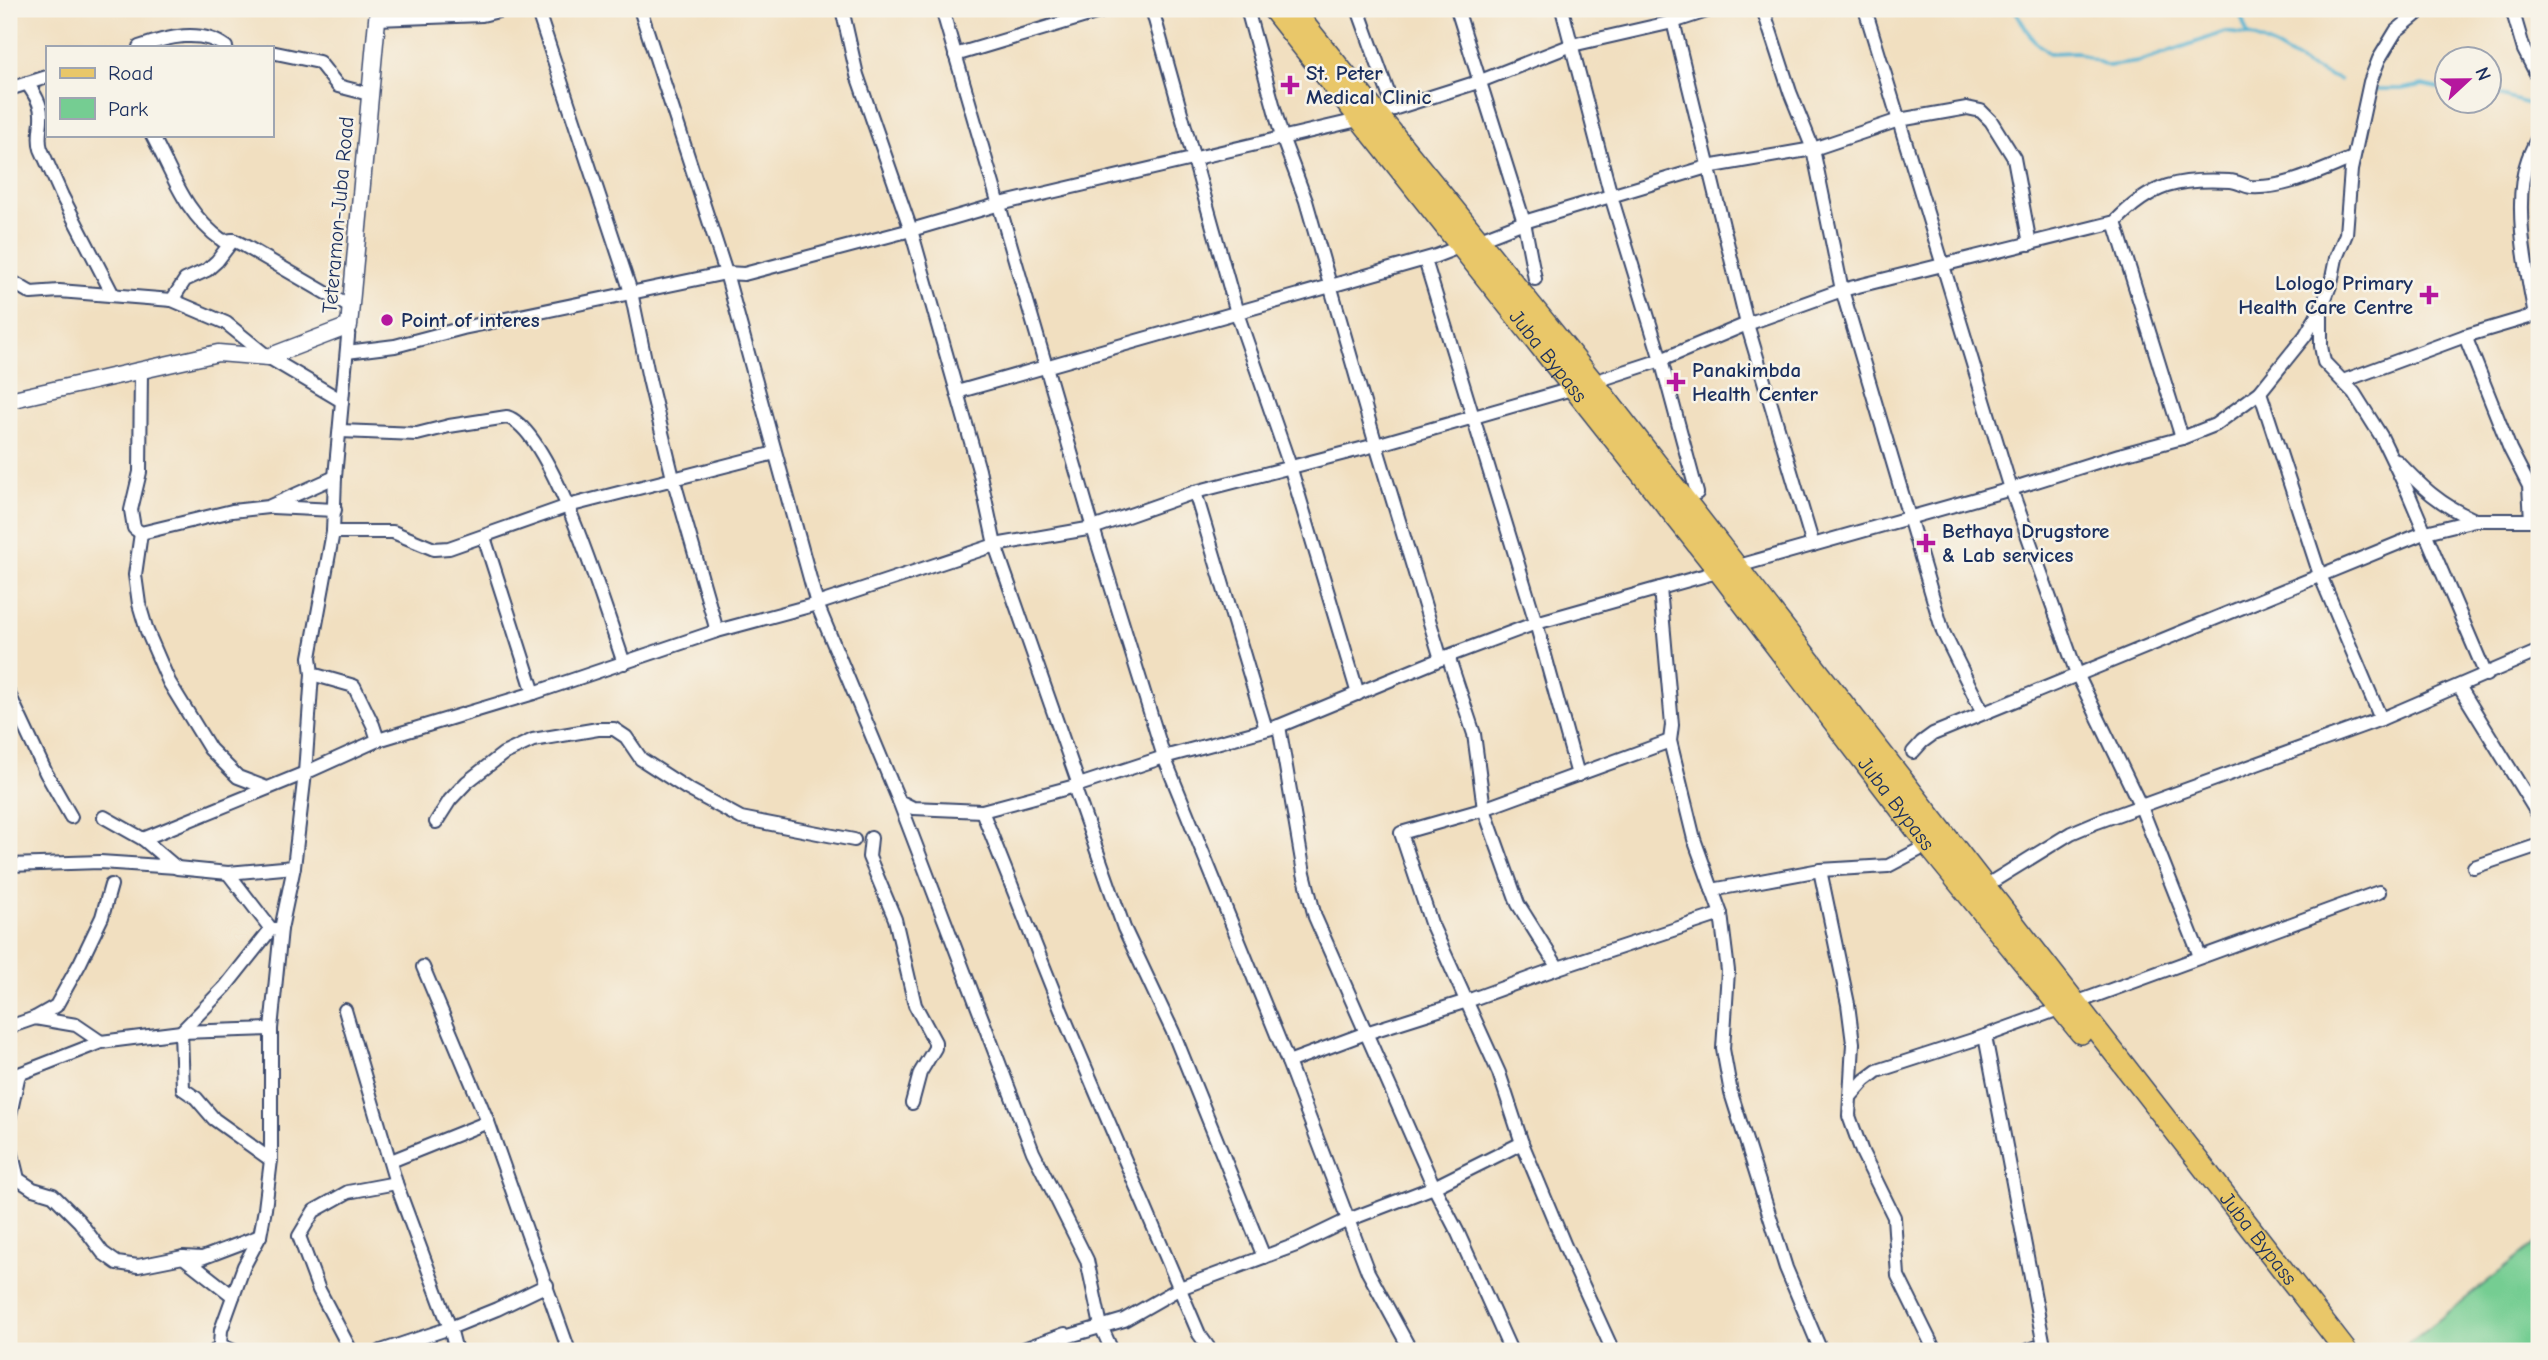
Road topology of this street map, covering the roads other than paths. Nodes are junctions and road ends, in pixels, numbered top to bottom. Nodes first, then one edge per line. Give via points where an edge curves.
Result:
1 (508, 9) edge
2 (537, 9) edge
3 (640, 9) edge
4 (842, 9) edge
5 (942, 9) edge
6 (1109, 9) edge
7 (1152, 9) edge
8 (1247, 9) edge
9 (1273, 9) edge
10 (1292, 9) edge
11 (1358, 9) edge
12 (1457, 9) edge
13 (1562, 9) edge
14 (1713, 9) edge
15 (1763, 9) edge
16 (1865, 9) edge
17 (2423, 9) edge
18 (2512, 9) edge
19 (378, 14) edge
20 (1672, 15) edge
21 (1572, 45) junction
22 (142, 46) edge
23 (225, 46) edge
24 (273, 52) edge
25 (955, 55) junction
26 (46, 77) edge
27 (2539, 79) edge
28 (1478, 82) junction
29 (27, 83) junction
30 (9, 89) edge
31 (369, 94) junction
32 (1376, 115) junction
33 (1899, 120) junction
34 (2539, 135) edge
35 (152, 136) edge
36 (1282, 137) junction
37 (1813, 149) junction
38 (1193, 158) junction
39 (2353, 158) junction
40 (1707, 167) junction
41 (1611, 196) junction
42 (1000, 204) junction
43 (1524, 222) junction
44 (2115, 222) junction
45 (911, 230) junction
46 (233, 240) junction
47 (2030, 244) junction
48 (1469, 245) junction
49 (1425, 260) junction
50 (1944, 265) junction
51 (726, 273) junction
52 (1535, 279) dead end
53 (9, 280) edge
54 (1331, 287) junction
55 (1842, 290) junction
56 (631, 292) junction
57 (113, 295) junction
58 (172, 300) junction
59 (350, 307) junction
60 (2321, 309) junction
61 (1237, 313) junction
62 (2537, 315) edge
63 (1747, 324) junction
64 (349, 326) junction
65 (2465, 337) junction
66 (347, 352) junction
67 (268, 357) junction
68 (1661, 360) junction
69 (1047, 367) junction
70 (141, 370) junction
71 (2343, 381) junction
72 (1584, 385) junction
73 (957, 392) junction
74 (2260, 392) junction
75 (9, 400) edge
76 (342, 401) junction
77 (1473, 416) junction
78 (340, 432) junction
79 (2182, 438) junction
80 (1376, 445) junction
81 (775, 453) junction
82 (2390, 453) junction
83 (1290, 466) junction
84 (335, 477) junction
85 (673, 478) junction
86 (2011, 489) junction
87 (1195, 492) junction
88 (1697, 493) dead end
89 (568, 506) junction
90 (268, 507) junction
91 (335, 510) junction
92 (1909, 517) junction
93 (2474, 520) junction
94 (2535, 520) edge
95 (1093, 528) junction
96 (333, 532) junction
97 (2426, 532) junction
98 (141, 533) junction
99 (484, 537) junction
100 (995, 545) junction
101 (1813, 545) junction
102 (1727, 568) junction
103 (2320, 575) junction
104 (1660, 587) junction
105 (817, 604) junction
106 (1536, 622) junction
107 (717, 631) junction
108 (2539, 651) edge
109 (1444, 658) junction
110 (624, 663) junction
111 (312, 674) junction
112 (2077, 674) junction
113 (2486, 674) junction
114 (2459, 686) junction
115 (534, 693) junction
116 (9, 694) edge
117 (1358, 694) junction
118 (1983, 713) junction
119 (2381, 719) junction
120 (1279, 726) junction
121 (1266, 729) junction
122 (378, 740) junction
123 (1670, 741) junction
124 (1913, 752) dead end
125 (1164, 757) junction
126 (305, 773) junction
127 (1578, 775) junction
128 (1077, 785) junction
129 (267, 788) junction
130 (899, 801) junction
131 (2141, 807) junction
132 (1484, 809) junction
133 (982, 811) junction
134 (2539, 816) edge
135 (71, 817) dead end
136 (104, 817) dead end
137 (436, 822) dead end
138 (871, 838) dead end
139 (143, 839) junction
140 (854, 839) dead end
141 (1928, 845) junction
142 (2539, 845) edge
143 (9, 865) edge
144 (177, 867) junction
145 (294, 867) junction
146 (2474, 867) dead end
147 (1820, 870) junction
148 (228, 873) junction
149 (111, 885) dead end
150 (1712, 890) junction
151 (1977, 891) junction
152 (2379, 892) dead end
153 (1721, 914) junction
154 (276, 929) junction
155 (2200, 956) junction
156 (423, 967) dead end
157 (1558, 968) junction
158 (1467, 1001) junction
159 (2068, 1006) junction
160 (345, 1010) dead end
161 (35, 1018) junction
162 (9, 1027) edge
163 (271, 1030) junction
164 (181, 1032) junction
165 (1366, 1033) junction
166 (1985, 1036) junction
167 (101, 1042) junction
168 (1288, 1062) junction
169 (14, 1074) edge
170 (1850, 1097) junction
171 (912, 1103) dead end
172 (9, 1119) edge
173 (488, 1122) junction
174 (9, 1142) edge
175 (1522, 1143) junction
176 (271, 1160) junction
177 (391, 1161) junction
178 (396, 1183) junction
179 (1434, 1187) junction
180 (1348, 1220) junction
181 (260, 1236) junction
182 (183, 1256) junction
183 (1264, 1257) junction
184 (547, 1284) junction
185 (1180, 1288) junction
186 (233, 1296) junction
187 (1101, 1326) junction
188 (450, 1328) junction
189 (218, 1348) edge
190 (2044, 1348) edge
191 (234, 1351) edge
192 (349, 1351) edge
193 (381, 1351) edge
194 (456, 1351) edge
195 (569, 1351) edge
196 (1018, 1351) edge
197 (1112, 1351) edge
198 (1211, 1351) edge
199 (1411, 1351) edge
200 (1511, 1351) edge
201 (1613, 1351) edge
202 (1821, 1351) edge
203 (1935, 1351) edge
204 (2026, 1351) edge
205 (2346, 1351) edge

1 - 19 street via 482,15
2 - 56 street
3 - 51 street
4 - 45 street via 857,75
5 - 25 street
6 - 25 street
7 - 38 street
8 - 36 street
9 - 32 main road, Juba Bypass
10 - 32 main road, Juba Bypass
11 - 32 street
12 - 28 street
13 - 21 street
14 - 20 street
15 - 37 street
16 - 33 street
17 - 39 street via 2396,31 2379,60
18 - 27 street via 2524,50
19 - 31 street, Teteramon-Juba Road
20 - 21 street
20 - 40 street
21 - 28 street
21 - 41 street
22 - 23 street via 194,35 214,38
24 - 31 street via 319,62 338,86
25 - 42 street
26 - 29 street
28 - 32 street
28 - 43 street
29 - 30 street
29 - 57 street via 41,112 41,149
31 - 59 street, Teteramon-Juba Road
32 - 36 street
32 - 48 main road, Juba Bypass
33 - 37 street
33 - 47 street via 1967,108 1981,111 1992,121 2014,158
33 - 50 street
34 - 62 street via 2527,160 2521,209
35 - 46 street via 189,209 223,241
36 - 38 street
36 - 54 street
37 - 40 street
37 - 55 street
38 - 42 street
38 - 61 street
39 - 44 street via 2283,183 2249,187 2234,181 2184,180 2146,194
39 - 60 street via 2346,234
40 - 41 street
40 - 63 street
41 - 43 street
41 - 68 street
42 - 45 street
42 - 69 street
43 - 48 street
43 - 52 street
44 - 47 street
44 - 79 street
45 - 51 street via 744,274
45 - 73 street
46 - 58 street via 207,270 185,280
46 - 59 street
47 - 50 street
48 - 49 street
48 - 72 main road, Juba Bypass
49 - 54 street
49 - 77 street
50 - 55 street
50 - 86 street
51 - 56 street
51 - 81 street
53 - 57 street via 31,293
54 - 61 street
54 - 80 street
55 - 63 street
55 - 92 street
56 - 66 street via 395,346
56 - 85 street
57 - 58 street
58 - 67 street via 226,323
59 - 64 street, Teteramon-Juba Road
60 - 71 street via 2324,362
60 - 74 street
61 - 69 street
61 - 83 street
62 - 65 street
63 - 68 street
63 - 101 street
64 - 66 street
64 - 67 street, Teteramon-Juba Road
65 - 71 street
65 - 94 street via 2529,486
66 - 76 street
67 - 70 street, Teteramon-Juba Road via 218,353
67 - 76 street
68 - 72 street
68 - 88 street
69 - 73 street
69 - 95 street
70 - 75 street, Teteramon-Juba Road
70 - 98 street via 140,472 131,510 134,528
71 - 82 street via 2367,410
72 - 77 street
72 - 102 main road, Juba Bypass
73 - 100 street
74 - 79 street via 2215,425
74 - 103 street
76 - 78 street
77 - 80 street
77 - 106 street
78 - 84 street
78 - 89 street via 417,433 514,419 540,450
79 - 86 street
80 - 83 street
80 - 109 street
81 - 85 street
81 - 105 street
82 - 93 street via 2437,500
82 - 97 street
83 - 87 street
83 - 117 street
84 - 90 street
84 - 91 street
85 - 89 street
85 - 107 street
86 - 92 street
86 - 112 street
87 - 95 street
87 - 121 street
89 - 99 street
89 - 110 street
90 - 91 street
90 - 98 street
91 - 96 street
92 - 101 street
92 - 118 street via 1943,632
93 - 94 street
93 - 97 street
95 - 100 street
95 - 125 street
96 - 99 street via 393,531 434,550
96 - 111 street via 310,657
97 - 103 street
97 - 113 street
98 - 129 street via 135,575 139,604 169,682 210,749 238,776
99 - 115 street
100 - 105 street
100 - 128 street
101 - 102 street
102 - 104 street
102 - 141 main road, Juba Bypass
102 - 151 main road, Juba Bypass
103 - 112 street
103 - 119 street
104 - 106 street
104 - 123 street
105 - 107 street
105 - 130 street
106 - 109 street
106 - 127 street
107 - 110 street
108 - 113 street
109 - 117 street
109 - 132 street via 1474,734
110 - 115 street
111 - 122 street via 354,686
111 - 126 street
112 - 118 street
112 - 131 street
113 - 114 street
114 - 119 street
114 - 134 street
115 - 122 street
116 - 135 street
117 - 120 street
118 - 124 street via 1933,734
119 - 131 street
120 - 121 street
120 - 165 street via 1315,917
121 - 125 street
122 - 126 street
123 - 127 street
123 - 150 street
125 - 128 street
125 - 168 street
126 - 129 street
126 - 145 street
127 - 132 street
128 - 133 street
128 - 183 street via 1124,928 1173,1032
129 - 139 street
130 - 133 street via 913,808
130 - 187 street via 1033,1152 1087,1260
131 - 151 street via 2071,833
131 - 155 street
132 - 157 street via 1518,904
132 - 158 street via 1401,833 1431,923
133 - 185 street
136 - 139 street
137 - 140 street via 467,782 503,754 533,740 606,729 621,732 641,759 741,818
138 - 171 street via 869,857 895,919 915,1005 935,1039
139 - 144 street
141 - 147 street via 1888,866
141 - 151 main road, Juba Bypass
142 - 146 street
143 - 144 street via 100,862
144 - 148 street
145 - 148 street
145 - 154 street
147 - 150 street
147 - 170 street via 1848,1004 1853,1043
148 - 154 street
149 - 161 street via 102,917 56,1006
150 - 153 street
151 - 159 main road, Juba Bypass
152 - 155 street
153 - 157 street
153 - 202 street via 1728,971 1723,1049 1728,1080 1786,1268
154 - 163 street
154 - 164 street
155 - 159 street
156 - 173 street
157 - 158 street
158 - 165 street
158 - 175 street via 1499,1073
159 - 166 street
159 - 205 main road, Juba Bypass
160 - 177 street
161 - 162 street
161 - 167 street via 76,1025
163 - 164 street
163 - 176 street
164 - 167 street
164 - 176 street via 183,1089 214,1119
165 - 168 street
165 - 179 street
166 - 170 street via 1877,1071
166 - 190 street
167 - 169 street
168 - 180 street
169 - 172 street
170 - 203 street via 1849,1116 1862,1152 1894,1217 1898,1276
173 - 177 street
173 - 184 street
174 - 182 street via 18,1179 53,1195 103,1253 117,1262 138,1266
175 - 179 street
175 - 201 street
176 - 181 street
177 - 178 street
178 - 188 street
178 - 192 street via 348,1192 314,1211 299,1236
179 - 180 street
179 - 200 street
180 - 183 street
180 - 199 street via 1368,1272
181 - 182 street via 202,1258
181 - 186 street
182 - 186 street
183 - 185 street
184 - 188 street
184 - 195 street
185 - 187 street via 1124,1320
185 - 198 street
186 - 189 street
187 - 196 street
187 - 197 street
188 - 193 street
188 - 194 street
189 - 191 street
190 - 204 street

